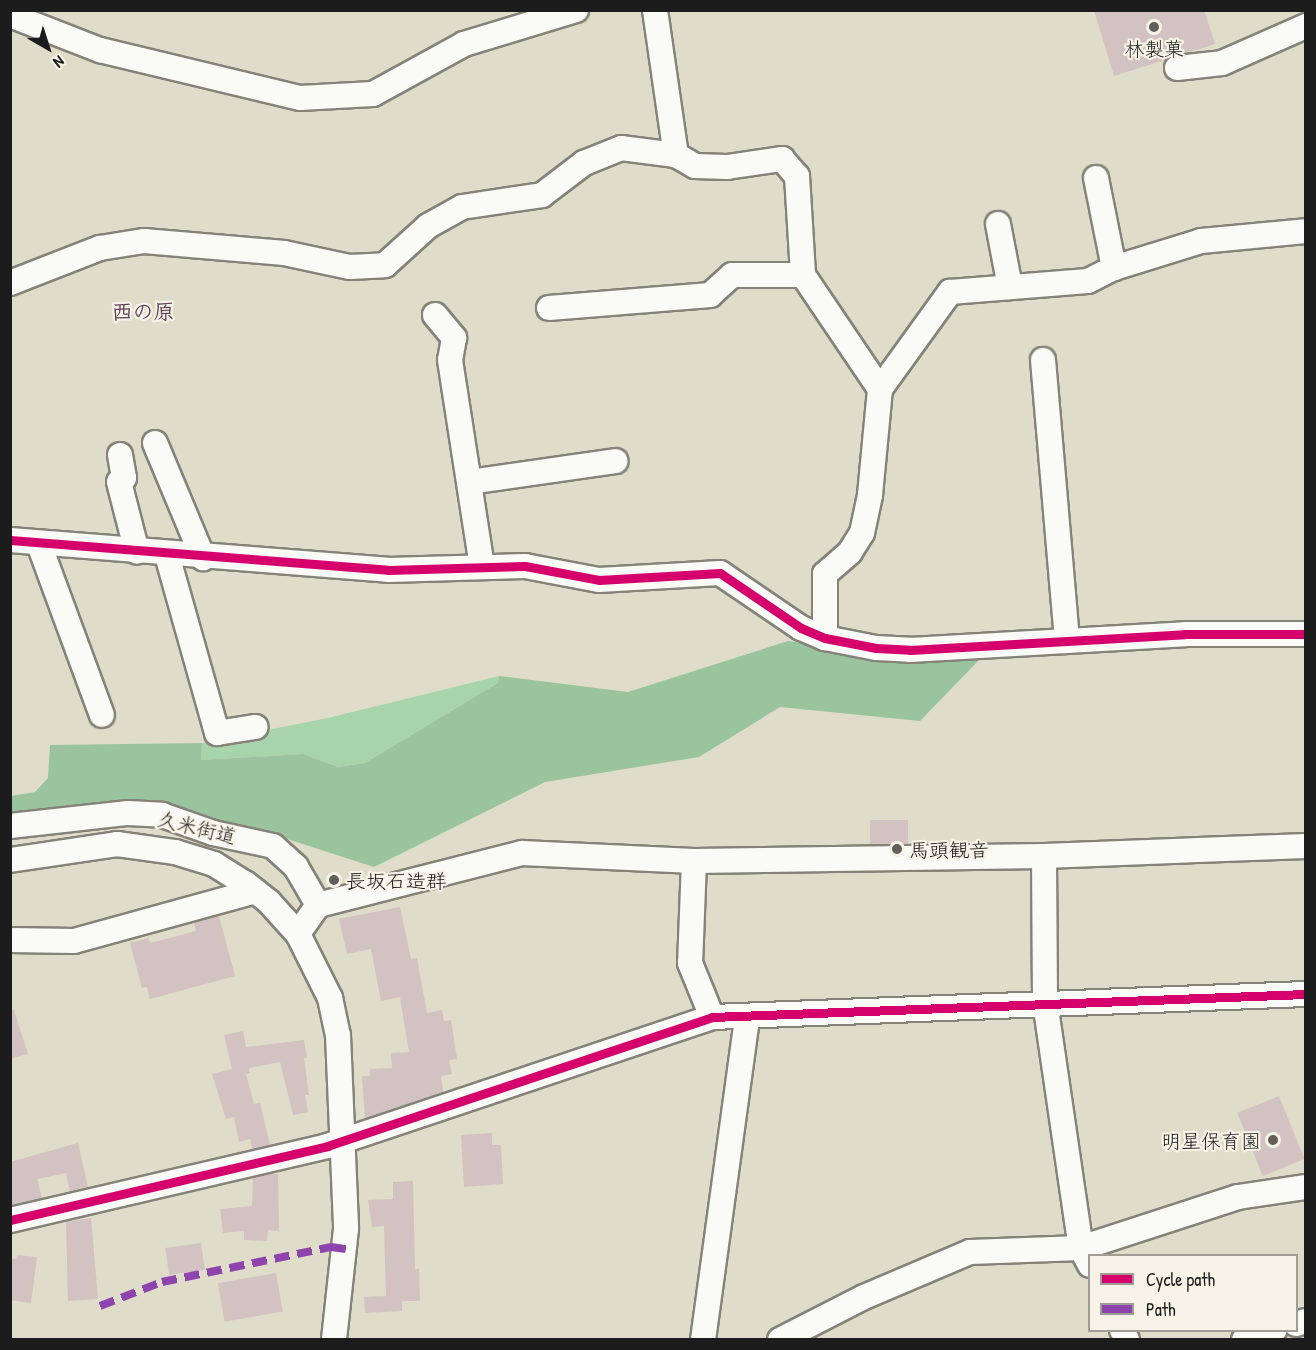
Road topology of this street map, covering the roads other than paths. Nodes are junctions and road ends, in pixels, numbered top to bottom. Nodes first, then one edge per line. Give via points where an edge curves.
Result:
1 (576, 10) edge
2 (655, 10) edge
3 (10, 15) edge
4 (1305, 26) edge
5 (1176, 68) dead end
6 (676, 155) junction
7 (1096, 178) dead end
8 (998, 224) dead end
9 (1305, 231) edge
10 (1114, 268) junction
11 (804, 275) junction
12 (10, 283) edge
13 (1010, 287) junction
14 (549, 308) dead end
15 (435, 315) dead end
16 (1043, 360) dead end
17 (880, 389) junction
18 (155, 443) dead end
19 (120, 455) dead end
20 (615, 460) dead end
21 (470, 482) junction
22 (10, 540) edge
23 (39, 544) junction
24 (138, 552) junction
25 (167, 555) junction
26 (203, 558) junction
27 (482, 566) junction
28 (1305, 634) edge
29 (825, 638) junction
30 (1067, 641) junction
31 (102, 715) dead end
32 (256, 727) dead end
33 (10, 826) edge
34 (1305, 846) edge
35 (1044, 856) junction
36 (10, 860) edge
37 (694, 861) junction
38 (255, 891) junction
39 (318, 905) junction
40 (298, 934) junction
41 (10, 940) edge
42 (1305, 993) edge
43 (1045, 1002) junction
44 (712, 1017) junction
45 (747, 1017) junction
46 (340, 1141) junction
47 (1305, 1187) edge
48 (10, 1220) edge
49 (1090, 1254) edge
50 (1085, 1256) edge
51 (1268, 1332) edge
52 (334, 1340) edge
53 (704, 1340) edge
54 (780, 1340) edge
55 (1244, 1340) edge

1 - 3 street via 464,44 373,94 300,98 100,50
2 - 6 street
4 - 5 street via 1222,63
6 - 11 street via 695,166 727,167 783,159 797,176
6 - 12 street via 621,148 584,163 543,195 462,207 428,226 385,265 350,267 284,253 144,241 100,248
7 - 10 street
8 - 13 street
9 - 10 street via 1201,241
10 - 13 street via 1088,281
11 - 14 street via 732,275 710,295
11 - 17 street
13 - 17 street via 950,292
15 - 21 street via 454,338 450,360
16 - 30 street
17 - 29 street via 870,495 862,533 850,552 825,574
18 - 26 street
19 - 24 street via 124,478 119,482
20 - 21 street
21 - 27 street
22 - 23 street
23 - 24 street
23 - 31 street
24 - 25 street
25 - 26 street
25 - 32 street via 217,733
26 - 27 street via 388,570
27 - 29 street via 525,566 598,580 720,573 801,628
28 - 30 street via 1185,634
29 - 30 street via 910,650
33 - 39 street, 久米街道 via 128,813 162,815 213,833 273,846 296,867
34 - 35 street
35 - 37 street
35 - 43 street
36 - 38 street via 117,844 148,846 214,864
37 - 39 street via 522,853
37 - 44 street via 690,963
38 - 40 street
38 - 41 street via 74,941
39 - 40 street
40 - 46 street via 330,998 338,1035
42 - 43 street
43 - 45 street
43 - 50 street
44 - 45 street
44 - 46 street
45 - 53 street
46 - 48 street
46 - 52 street via 346,1239
47 - 49 street via 1238,1197
50 - 54 street via 970,1252 864,1297
51 - 55 street

